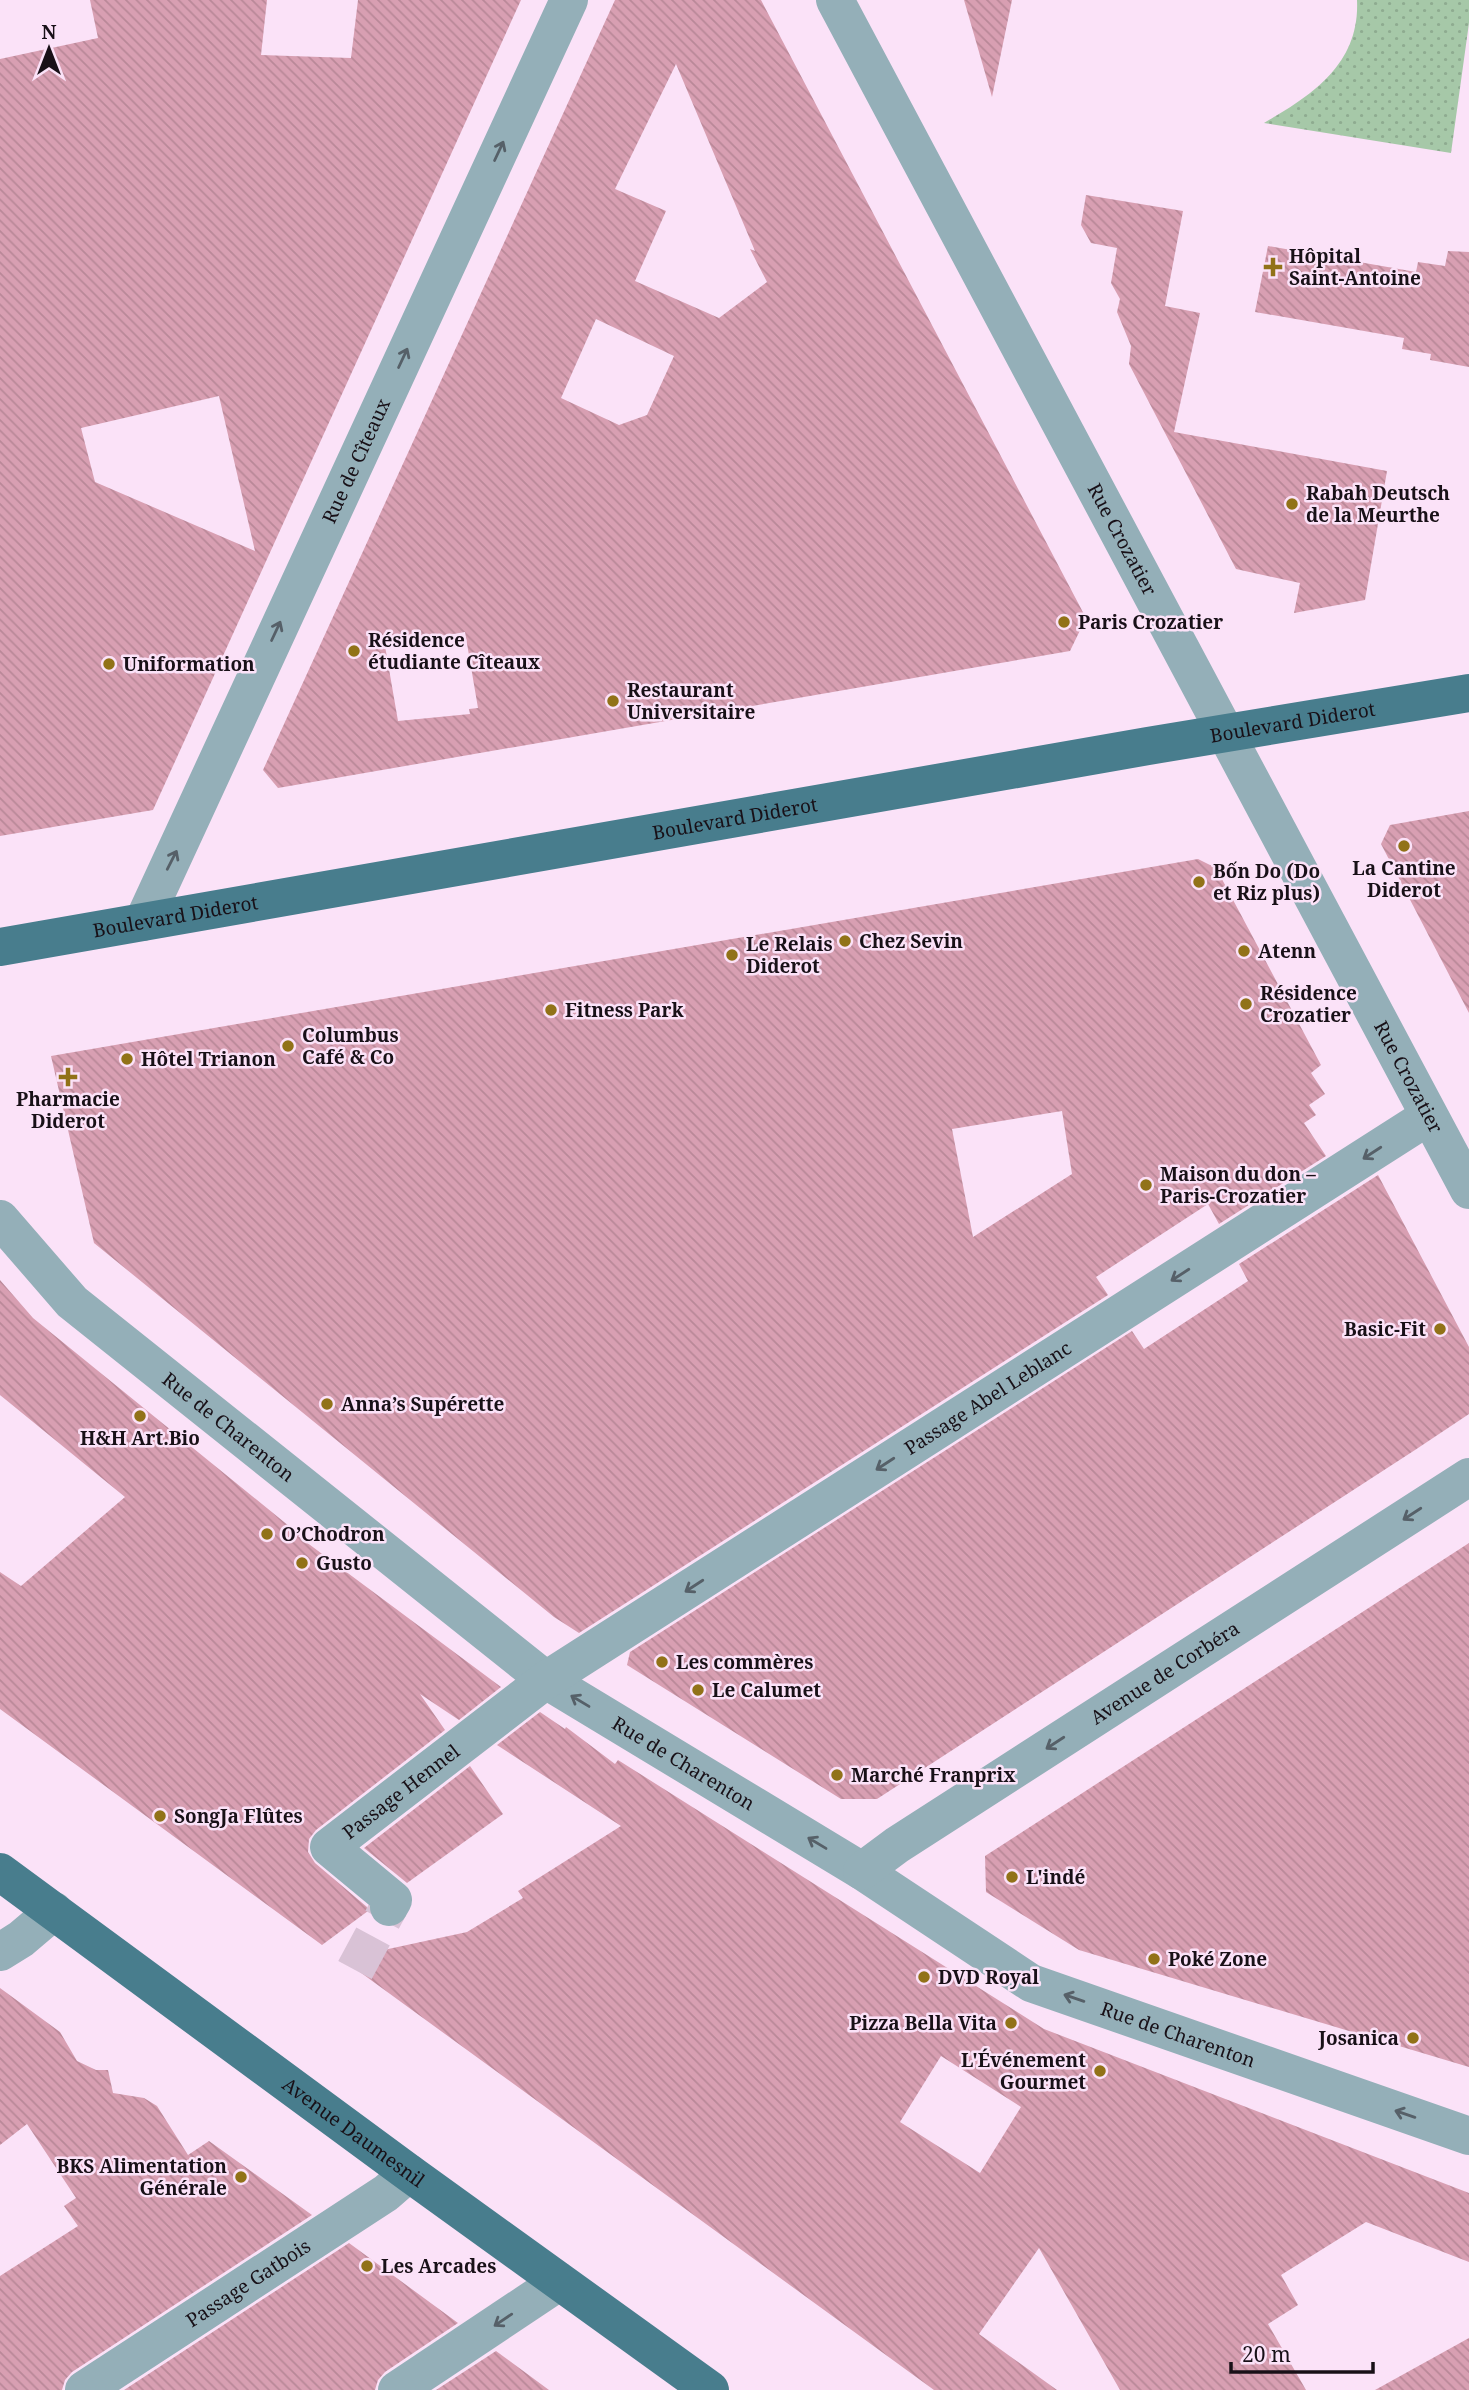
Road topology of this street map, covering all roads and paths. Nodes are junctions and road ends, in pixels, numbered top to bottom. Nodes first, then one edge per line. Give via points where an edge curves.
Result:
1 (569, 0) edge
2 (835, 0) edge
3 (1469, 693) edge
4 (1227, 735) junction
5 (143, 922) junction
6 (0, 947) edge
7 (1429, 1116) junction
8 (1469, 1190) edge
9 (0, 1219) edge
10 (1469, 1477) edge
11 (546, 1681) junction
12 (862, 1871) junction
13 (0, 1872) edge
14 (389, 1907) dead end
15 (54, 1911) junction
16 (0, 1952) edge
17 (1469, 2136) edge
18 (408, 2173) junction
19 (559, 2282) junction
20 (127, 2378) edge
21 (84, 2390) edge
22 (397, 2390) edge
23 (710, 2390) edge

5 -> 1 street, Rue de Cîteaux
2 - 4 street, Rue Crozatier
3 - 4 main road, Boulevard Diderot
4 - 5 main road, Boulevard Diderot
4 - 7 street, Rue Crozatier
5 - 6 main road, Boulevard Diderot
7 - 8 street, Rue Crozatier
7 -> 11 street, Passage Abel Leblanc
9 - 11 street, Rue de Charenton via 72,1302
10 -> 12 street, Avenue de Corbéra
12 -> 11 street, Rue de Charenton
11 - 14 street, Passage Hennel via 329,1847 393,1900
17 -> 12 street, Rue de Charenton via 1031,1983
13 - 15 main road, Avenue Daumesnil
15 - 16 street
15 - 18 main road, Avenue Daumesnil
18 - 19 main road, Avenue Daumesnil
18 - 20 street, Passage Gatbois
19 -> 22 street
19 - 23 main road, Avenue Daumesnil
20 - 21 street, Passage Gatbois

